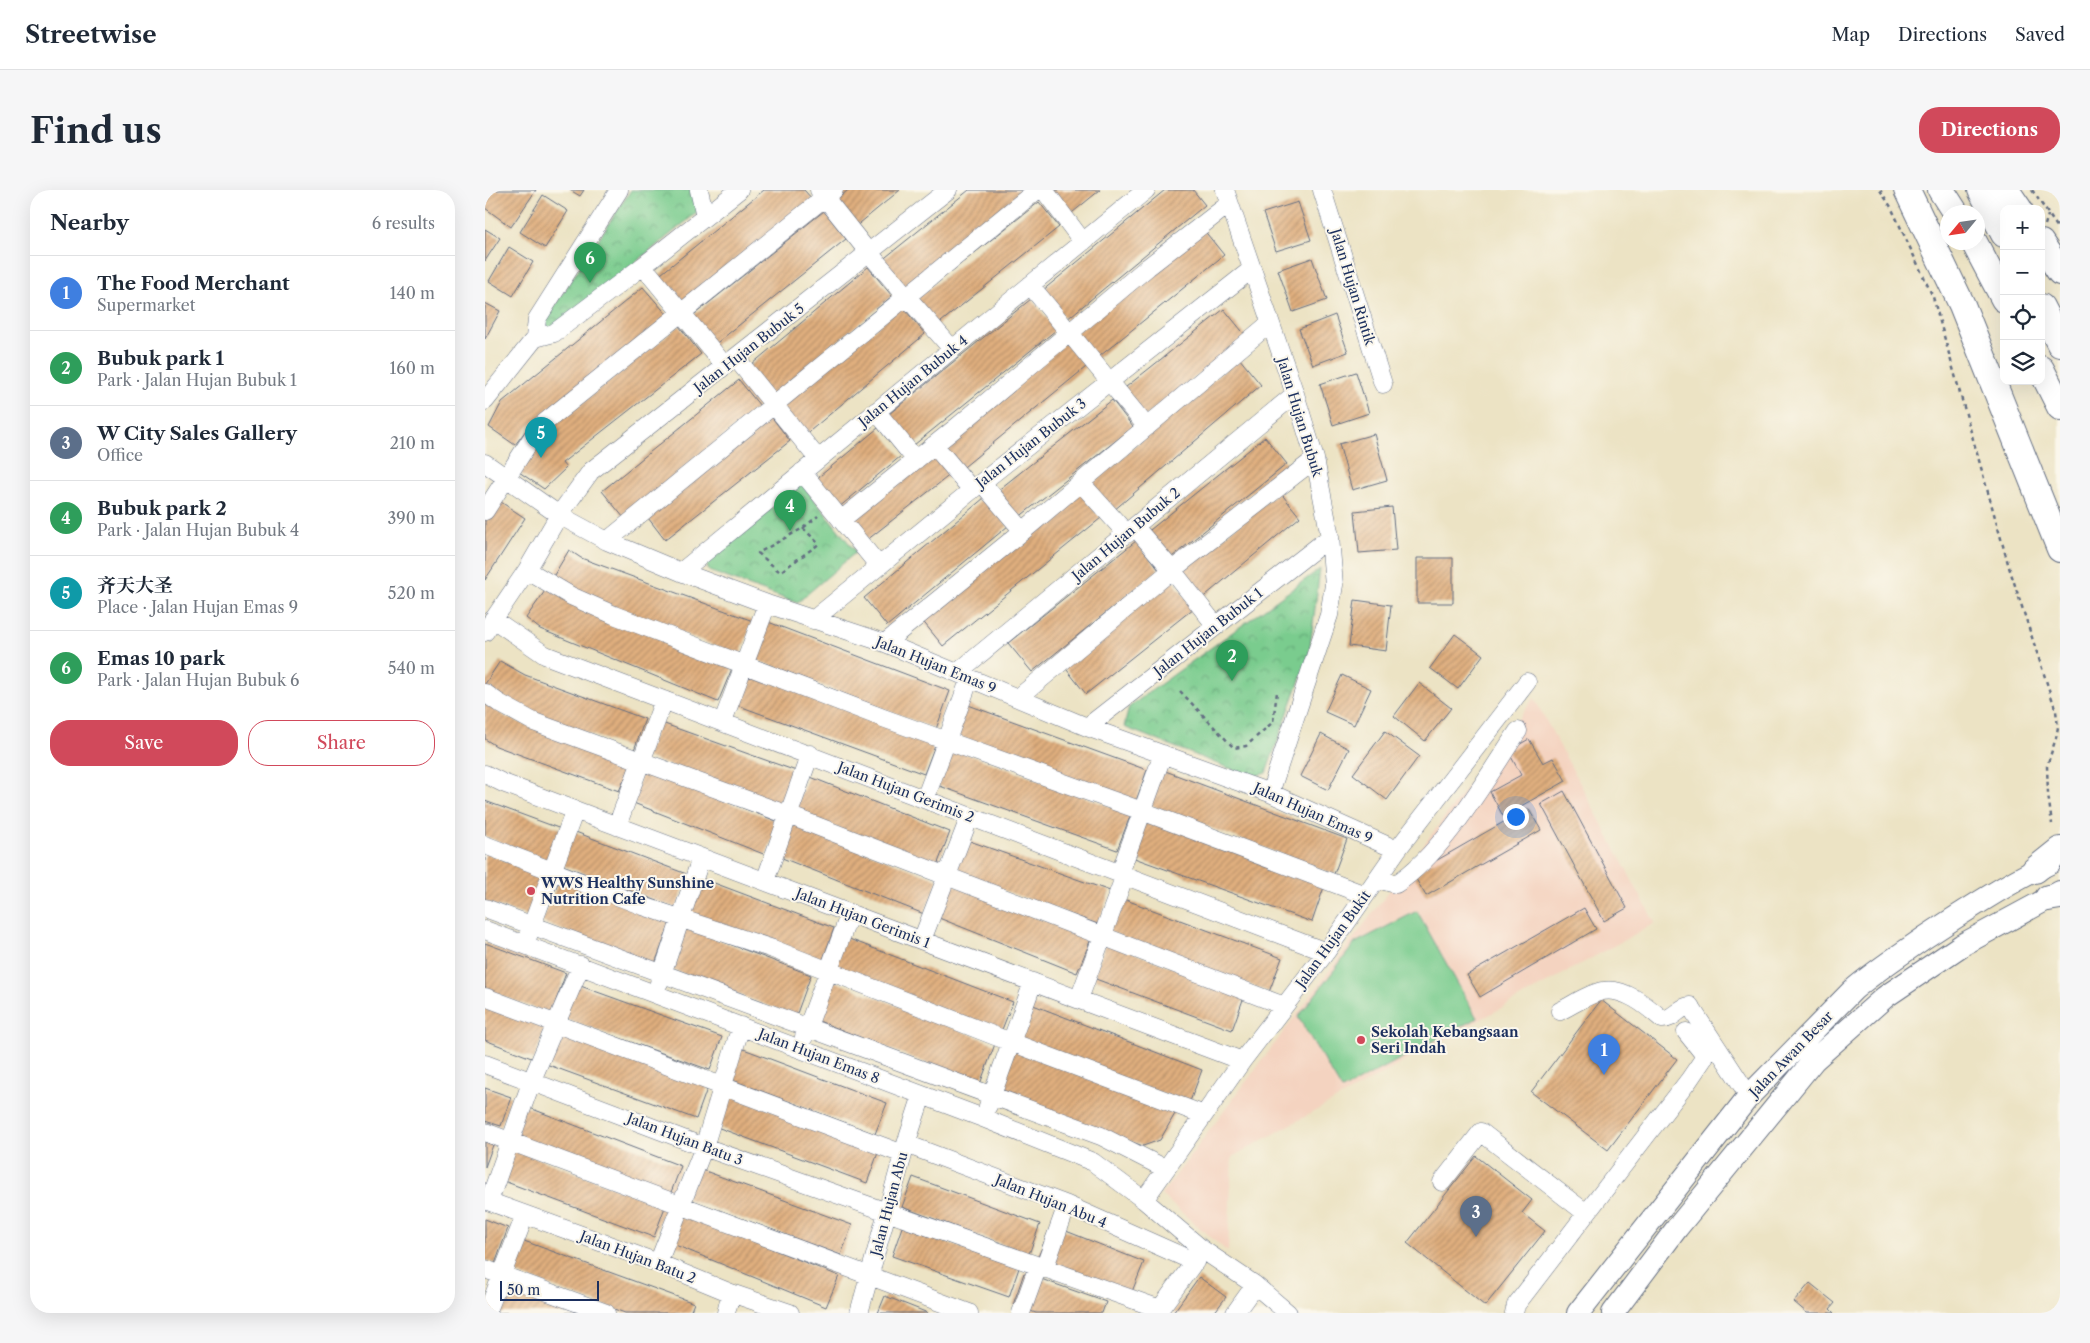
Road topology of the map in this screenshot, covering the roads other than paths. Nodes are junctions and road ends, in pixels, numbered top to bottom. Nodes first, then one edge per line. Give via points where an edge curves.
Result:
1 (619, 190) edge
2 (699, 190) edge
3 (739, 190) edge
4 (948, 190) edge
5 (1037, 190) edge
6 (1044, 190) edge
7 (1146, 190) edge
8 (1322, 190) edge
9 (1907, 190) edge
10 (1941, 190) edge
11 (1981, 190) edge
12 (2006, 190) edge
13 (826, 192) edge
14 (1227, 197) edge
15 (1951, 205) edge
16 (2016, 205) edge
17 (705, 216) junction
18 (2000, 226) edge
19 (1083, 242) junction
20 (2045, 249) edge
21 (1978, 250) edge
22 (869, 253) junction
23 (643, 266) junction
24 (1252, 269) junction
25 (2060, 272) edge
26 (1030, 284) junction
27 (2002, 295) edge
28 (906, 296) junction
29 (682, 313) junction
30 (2045, 315) edge
31 (1270, 324) junction
32 (1067, 328) junction
33 (535, 338) junction
34 (2060, 344) edge
35 (952, 349) junction
36 (730, 362) junction
37 (2045, 377) edge
38 (1109, 382) junction
39 (1383, 384) dead end
40 (1295, 394) junction
41 (485, 401) edge
42 (773, 405) junction
43 (2060, 407) edge
44 (877, 411) junction
45 (1147, 427) junction
46 (934, 445) junction
47 (818, 459) junction
48 (1315, 459) junction
49 (916, 460) junction
50 (485, 463) edge
51 (802, 472) junction
52 (506, 478) junction
53 (1081, 483) junction
54 (977, 486) junction
55 (485, 511) edge
56 (559, 515) junction
57 (841, 520) junction
58 (1131, 530) junction
59 (1023, 531) junction
60 (1330, 537) junction
61 (607, 541) junction
62 (2060, 549) edge
63 (879, 566) junction
64 (527, 570) junction
65 (1172, 570) junction
66 (681, 572) junction
67 (767, 604) junction
68 (813, 620) junction
69 (489, 626) edge
70 (1216, 626) junction
71 (885, 643) junction
72 (745, 665) junction
73 (964, 675) junction
74 (1527, 682) dead end
75 (485, 693) edge
76 (1018, 698) junction
77 (664, 700) junction
78 (723, 722) junction
79 (1087, 727) junction
80 (1518, 731) dead end
81 (947, 741) junction
82 (810, 754) junction
83 (1163, 754) junction
84 (641, 762) junction
85 (485, 774) edge
86 (1270, 793) junction
87 (925, 800) junction
88 (575, 810) junction
89 (1143, 811) junction
90 (788, 815) junction
91 (970, 816) junction
92 (617, 826) junction
93 (485, 844) edge
94 (1397, 850) junction
95 (2060, 850) edge
96 (701, 858) junction
97 (2060, 858) edge
98 (553, 870) junction
99 (2035, 870) junction
100 (1122, 874) junction
101 (947, 876) junction
102 (1377, 879) junction
103 (765, 881) junction
104 (1365, 895) junction
105 (2056, 896) edge
106 (485, 908) edge
107 (850, 913) junction
108 (682, 918) junction
109 (532, 926) junction
110 (485, 930) edge
111 (1103, 936) junction
112 (922, 940) junction
113 (525, 945) junction
114 (1326, 952) junction
115 (581, 965) junction
116 (828, 971) junction
117 (662, 973) junction
118 (1033, 982) junction
119 (655, 994) junction
120 (485, 997) edge
121 (1079, 999) junction
122 (1284, 1006) junction
123 (1560, 1011) dead end
124 (556, 1024) junction
125 (741, 1026) junction
126 (808, 1026) junction
127 (1686, 1032) dead end
128 (1010, 1042) junction
129 (799, 1048) junction
130 (1242, 1060) junction
131 (485, 1064) edge
132 (532, 1080) junction
133 (724, 1086) junction
134 (1754, 1091) junction
135 (922, 1095) junction
136 (991, 1096) junction
137 (1204, 1115) junction
138 (983, 1118) junction
139 (485, 1132) edge
140 (510, 1141) junction
141 (704, 1147) junction
142 (904, 1149) junction
143 (1166, 1168) junction
144 (1442, 1182) dead end
145 (487, 1200) edge
146 (1144, 1200) junction
147 (680, 1205) junction
148 (1067, 1205) junction
149 (886, 1213) junction
150 (1586, 1213) junction
151 (525, 1215) junction
152 (1199, 1256) junction
153 (658, 1263) junction
154 (1041, 1268) junction
155 (493, 1272) edge
156 (869, 1277) junction
157 (1255, 1285) junction
158 (731, 1293) junction
159 (1159, 1311) edge
160 (487, 1313) edge
161 (606, 1313) edge
162 (726, 1313) edge
163 (790, 1313) edge
164 (859, 1313) edge
165 (969, 1313) edge
166 (1021, 1313) edge
167 (1235, 1313) edge
168 (1289, 1313) edge
169 (1513, 1313) edge
170 (1579, 1313) edge
171 (1613, 1313) edge

1 - 33 street via 537,319
2 - 17 street
3 - 17 street
4 - 22 street, Jalan Hujan Bubuk 5
5 - 28 street
6 - 19 street
7 - 19 street, Jalan Hujan Bubuk 4
8 - 39 street, Jalan Hujan Rintik
9 - 62 highway via 1962,306
10 - 15 highway
11 - 18 highway
12 - 16 highway
13 - 22 street
13 - 29 street
14 - 24 street, Jalan Hujan Bubuk
14 - 32 street via 1148,267
17 - 23 street
19 - 26 street, Jalan Hujan Bubuk 4
20 - 25 highway
21 - 27 highway
22 - 28 street
22 - 36 street, Jalan Hujan Bubuk 5
23 - 29 street
23 - 33 street via 554,333
24 - 31 street, Jalan Hujan Bubuk
24 - 38 street, Jalan Hujan Bubuk 3
26 - 32 street
26 - 35 street, Jalan Hujan Bubuk 4
28 - 35 street
28 - 42 street
29 - 36 street
29 - 52 street via 539,428
30 - 34 highway
31 - 40 street, Jalan Hujan Bubuk
31 - 45 street
32 - 38 street
32 - 46 street
33 - 41 street
35 - 44 street, Jalan Hujan Bubuk 4
36 - 42 street
36 - 56 street, Jalan Hujan Bubuk 5 via 591,471
37 - 43 highway
38 - 45 street
38 - 54 street, Jalan Hujan Bubuk 3
40 - 48 street, Jalan Hujan Bubuk
40 - 58 street, Jalan Hujan Bubuk 2
42 - 47 street
42 - 61 street
44 - 47 street, Jalan Hujan Bubuk 4
44 - 49 street
45 - 53 street
46 - 49 street
46 - 54 street
47 - 51 street, Jalan Hujan Bubuk 4
48 - 60 street, Jalan Hujan Bubuk
48 - 65 street
49 - 57 street
50 - 52 street, Jalan Hujan Emas 9
51 - 57 street
51 - 66 street, Jalan Hujan Bubuk 4
52 - 55 street
52 - 56 street, Jalan Hujan Emas 9
53 - 58 street
53 - 59 street
54 - 59 street
54 - 63 street, Jalan Hujan Bubuk 3
56 - 61 street, Jalan Hujan Emas 9
56 - 64 street, Jalan Hujan Bubuk 5
57 - 63 street
58 - 65 street
58 - 73 street, Jalan Hujan Bubuk 2
59 - 71 street
60 - 70 street, Jalan Hujan Bubuk 1
60 - 86 street, Jalan Hujan Bubuk via 1334,586 1329,615
61 - 66 street, Jalan Hujan Emas 9
63 - 68 street, Jalan Hujan Bubuk 3
64 - 69 street, Jalan Hujan Bubuk 5
64 - 72 street via 571,596 614,615
65 - 70 street
65 - 76 street
66 - 67 street, Jalan Hujan Emas 9
67 - 68 street, Jalan Hujan Emas 9
67 - 72 street
68 - 71 street, Jalan Hujan Emas 9
69 - 77 street, Jalan Hujan Gerimis 2 via 545,654
70 - 79 street, Jalan Hujan Bubuk 1
71 - 73 street, Jalan Hujan Emas 9
72 - 78 street
72 - 81 street
73 - 76 street, Jalan Hujan Emas 9
73 - 81 street
74 - 94 street, Jalan Hujan Bukit
75 - 84 street via 534,722
76 - 79 street, Jalan Hujan Emas 9
77 - 78 street, Jalan Hujan Gerimis 2
77 - 84 street
78 - 82 street, Jalan Hujan Gerimis 2
79 - 83 street, Jalan Hujan Emas 9
80 - 102 street via 1447,834 1408,877 1397,884
81 - 87 street
81 - 89 street
82 - 87 street, Jalan Hujan Gerimis 2
82 - 90 street
83 - 86 street, Jalan Hujan Emas 9
83 - 89 street
84 - 90 street
84 - 92 street
85 - 88 street, Jalan Hujan Gerimis 1
86 - 94 street, Jalan Hujan Emas 9
87 - 91 street, Jalan Hujan Gerimis 2
88 - 92 street, Jalan Hujan Gerimis 1
88 - 98 street
89 - 100 street
89 - 104 street
90 - 101 street
90 - 103 street
91 - 100 street, Jalan Hujan Gerimis 2
91 - 101 street
92 - 96 street, Jalan Hujan Gerimis 1
93 - 98 street
94 - 102 street, Jalan Hujan Bukit
95 - 99 highway
96 - 103 street, Jalan Hujan Gerimis 1
96 - 108 street
97 - 99 main road, Jalan Awan Besar
98 - 108 street
98 - 109 street
99 - 134 main road, Jalan Awan Besar via 1948,922 1870,975
100 - 111 street
100 - 114 street, Jalan Hujan Gerimis 2
101 - 111 street
101 - 112 street
102 - 104 street, Jalan Hujan Bukit
103 - 107 street, Jalan Hujan Gerimis 1
104 - 114 street, Jalan Hujan Bukit
105 - 171 main road, Jalan Awan Besar via 1962,944 1885,997 1814,1060 1677,1228
106 - 109 street
107 - 112 street, Jalan Hujan Gerimis 1
107 - 116 street
108 - 116 street
108 - 117 street
109 - 113 street
109 - 117 street
110 - 113 street, Jalan Hujan Emas 8
111 - 121 street
111 - 122 street
112 - 118 street, Jalan Hujan Gerimis 1
113 - 115 street, Jalan Hujan Emas 8
114 - 122 street, Jalan Hujan Bukit
115 - 119 street, Jalan Hujan Emas 8
115 - 124 street
116 - 126 street
116 - 128 street
117 - 119 street
117 - 126 street
118 - 121 street, Jalan Hujan Gerimis 1
118 - 128 street
119 - 125 street, Jalan Hujan Emas 8
120 - 124 street, Jalan Hujan Abu 4
121 - 130 street, Jalan Hujan Gerimis 1
122 - 130 street, Jalan Hujan Bukit
123 - 134 street via 1601,991 1613,990 1662,1019 1671,1018 1690,1006
124 - 132 street
124 - 133 street, Jalan Hujan Abu 4
125 - 129 street, Jalan Hujan Emas 8
125 - 133 street
126 - 129 street
126 - 136 street
127 - 150 street via 1703,1058
128 - 136 street
128 - 137 street
129 - 135 street, Jalan Hujan Emas 8
130 - 137 street, Jalan Hujan Bukit
131 - 132 street, Jalan Hujan Batu 3
132 - 140 street
132 - 141 street, Jalan Hujan Batu 3
133 - 141 street
133 - 142 street, Jalan Hujan Abu 4
134 - 170 main road, Jalan Awan Besar
135 - 138 street, Jalan Hujan Emas 8
135 - 142 street, Jalan Hujan Abu
136 - 138 street
136 - 143 street via 1101,1136
137 - 143 street, Jalan Hujan Bukit
138 - 146 street, Jalan Hujan Emas 8 via 1093,1162
139 - 140 street
140 - 145 street
140 - 147 street
141 - 147 street
141 - 149 street, Jalan Hujan Batu 3
142 - 148 street, Jalan Hujan Abu 4
142 - 149 street, Jalan Hujan Abu
143 - 146 street, Jalan Hujan Bukit
144 - 150 street via 1481,1132
145 - 151 street, Jalan Hujan Batu 2
146 - 152 street, Jalan Hujan Emas 8
147 - 153 street
147 - 156 street
148 - 152 street, Jalan Hujan Abu 4
148 - 154 street
149 - 154 street, Jalan Hujan Batu 3
149 - 156 street, Jalan Hujan Abu
150 - 169 street
151 - 153 street, Jalan Hujan Batu 2
151 - 155 street
152 - 157 street
152 - 159 street
153 - 158 street, Jalan Hujan Batu 2
154 - 159 street, Jalan Hujan Batu 3
154 - 166 street
155 - 160 street
155 - 161 street
156 - 164 street, Jalan Hujan Abu
156 - 165 street
157 - 167 street
157 - 168 street
158 - 162 street
158 - 163 street, Jalan Hujan Batu 2

